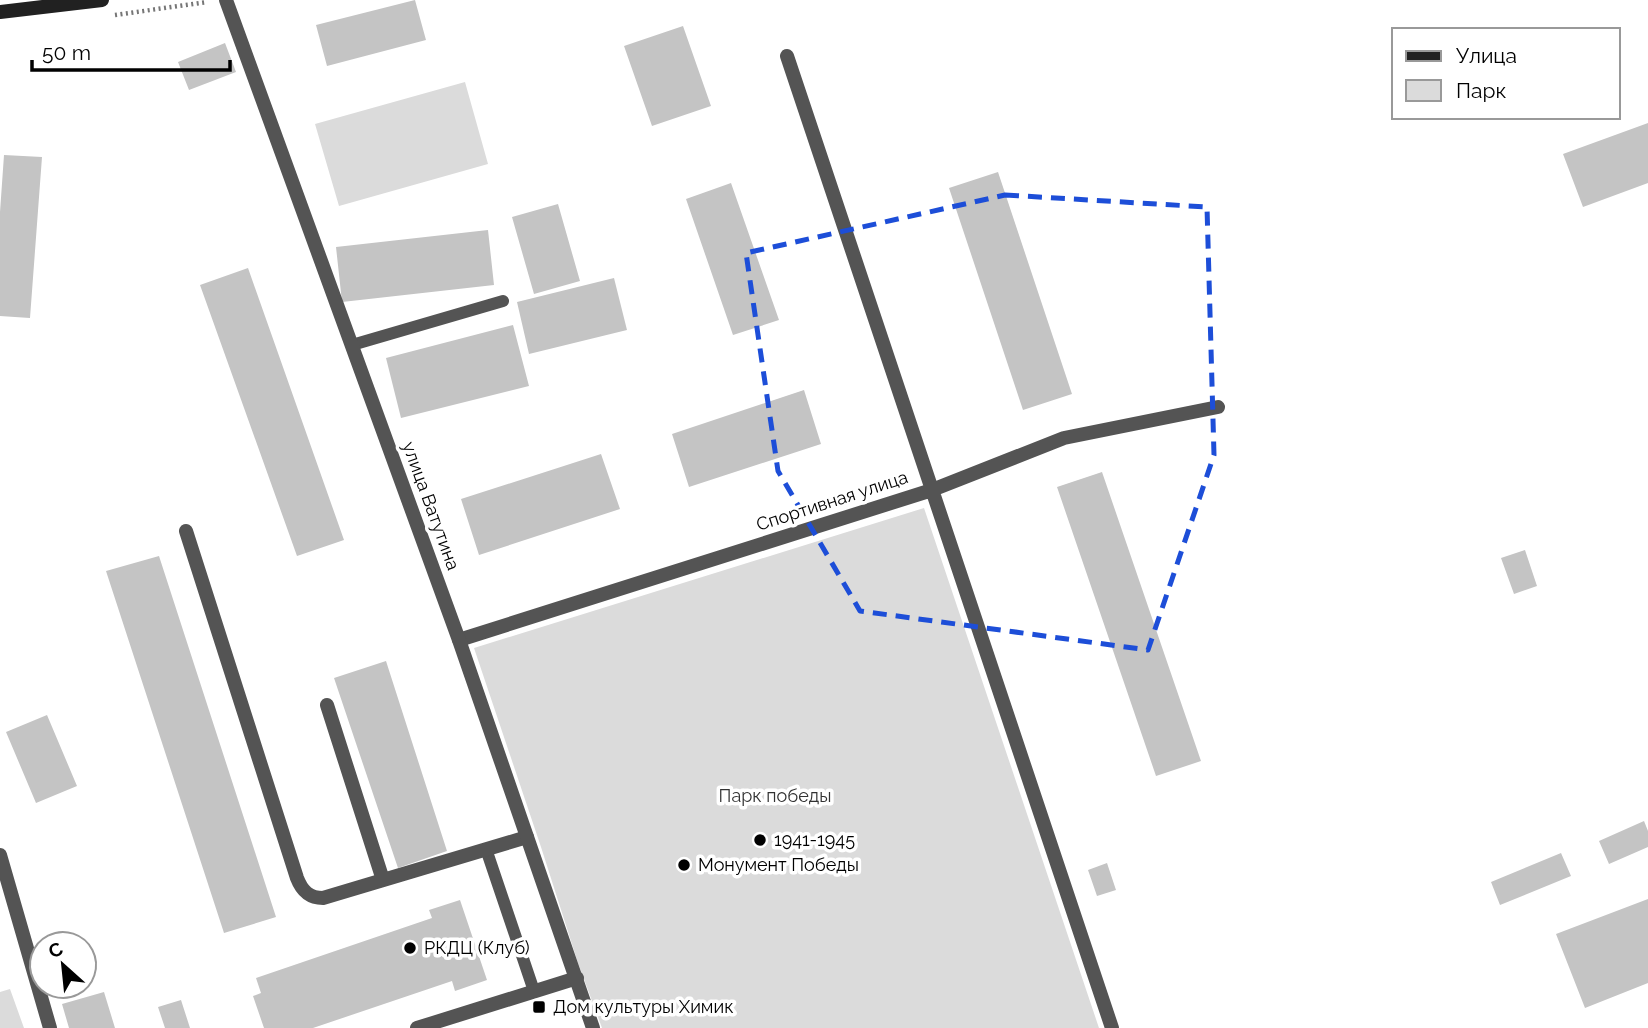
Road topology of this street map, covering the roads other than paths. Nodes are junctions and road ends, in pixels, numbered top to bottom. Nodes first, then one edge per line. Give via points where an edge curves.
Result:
1 (102, 0) edge
2 (226, 0) edge
3 (0, 12) edge
4 (787, 56) dead end
5 (503, 301) dead end
6 (352, 345) junction
7 (1219, 407) dead end
8 (932, 490) junction
9 (186, 531) dead end
10 (459, 640) junction
11 (327, 705) dead end
12 (527, 837) junction
13 (486, 849) junction
14 (0, 855) edge
15 (383, 880) junction
16 (576, 978) junction
17 (534, 991) junction
18 (441, 1024) edge
19 (50, 1028) edge
20 (417, 1028) edge
21 (593, 1028) edge
22 (1112, 1028) edge

1 - 3 main road
2 - 6 street, улица Ватутина
4 - 8 street
5 - 6 lane
6 - 10 street, улица Ватутина
7 - 8 street, Спортивная улица via 1064,438
8 - 10 street, Спортивная улица
8 - 22 street
9 - 15 street via 300,887 314,898 323,898
10 - 12 street, улица Ватутина
11 - 15 street
12 - 13 street
12 - 16 street, улица Ватутина
13 - 15 street
13 - 17 lane
14 - 19 street
16 - 17 street
16 - 21 street, улица Ватутина
17 - 18 street
18 - 20 street

